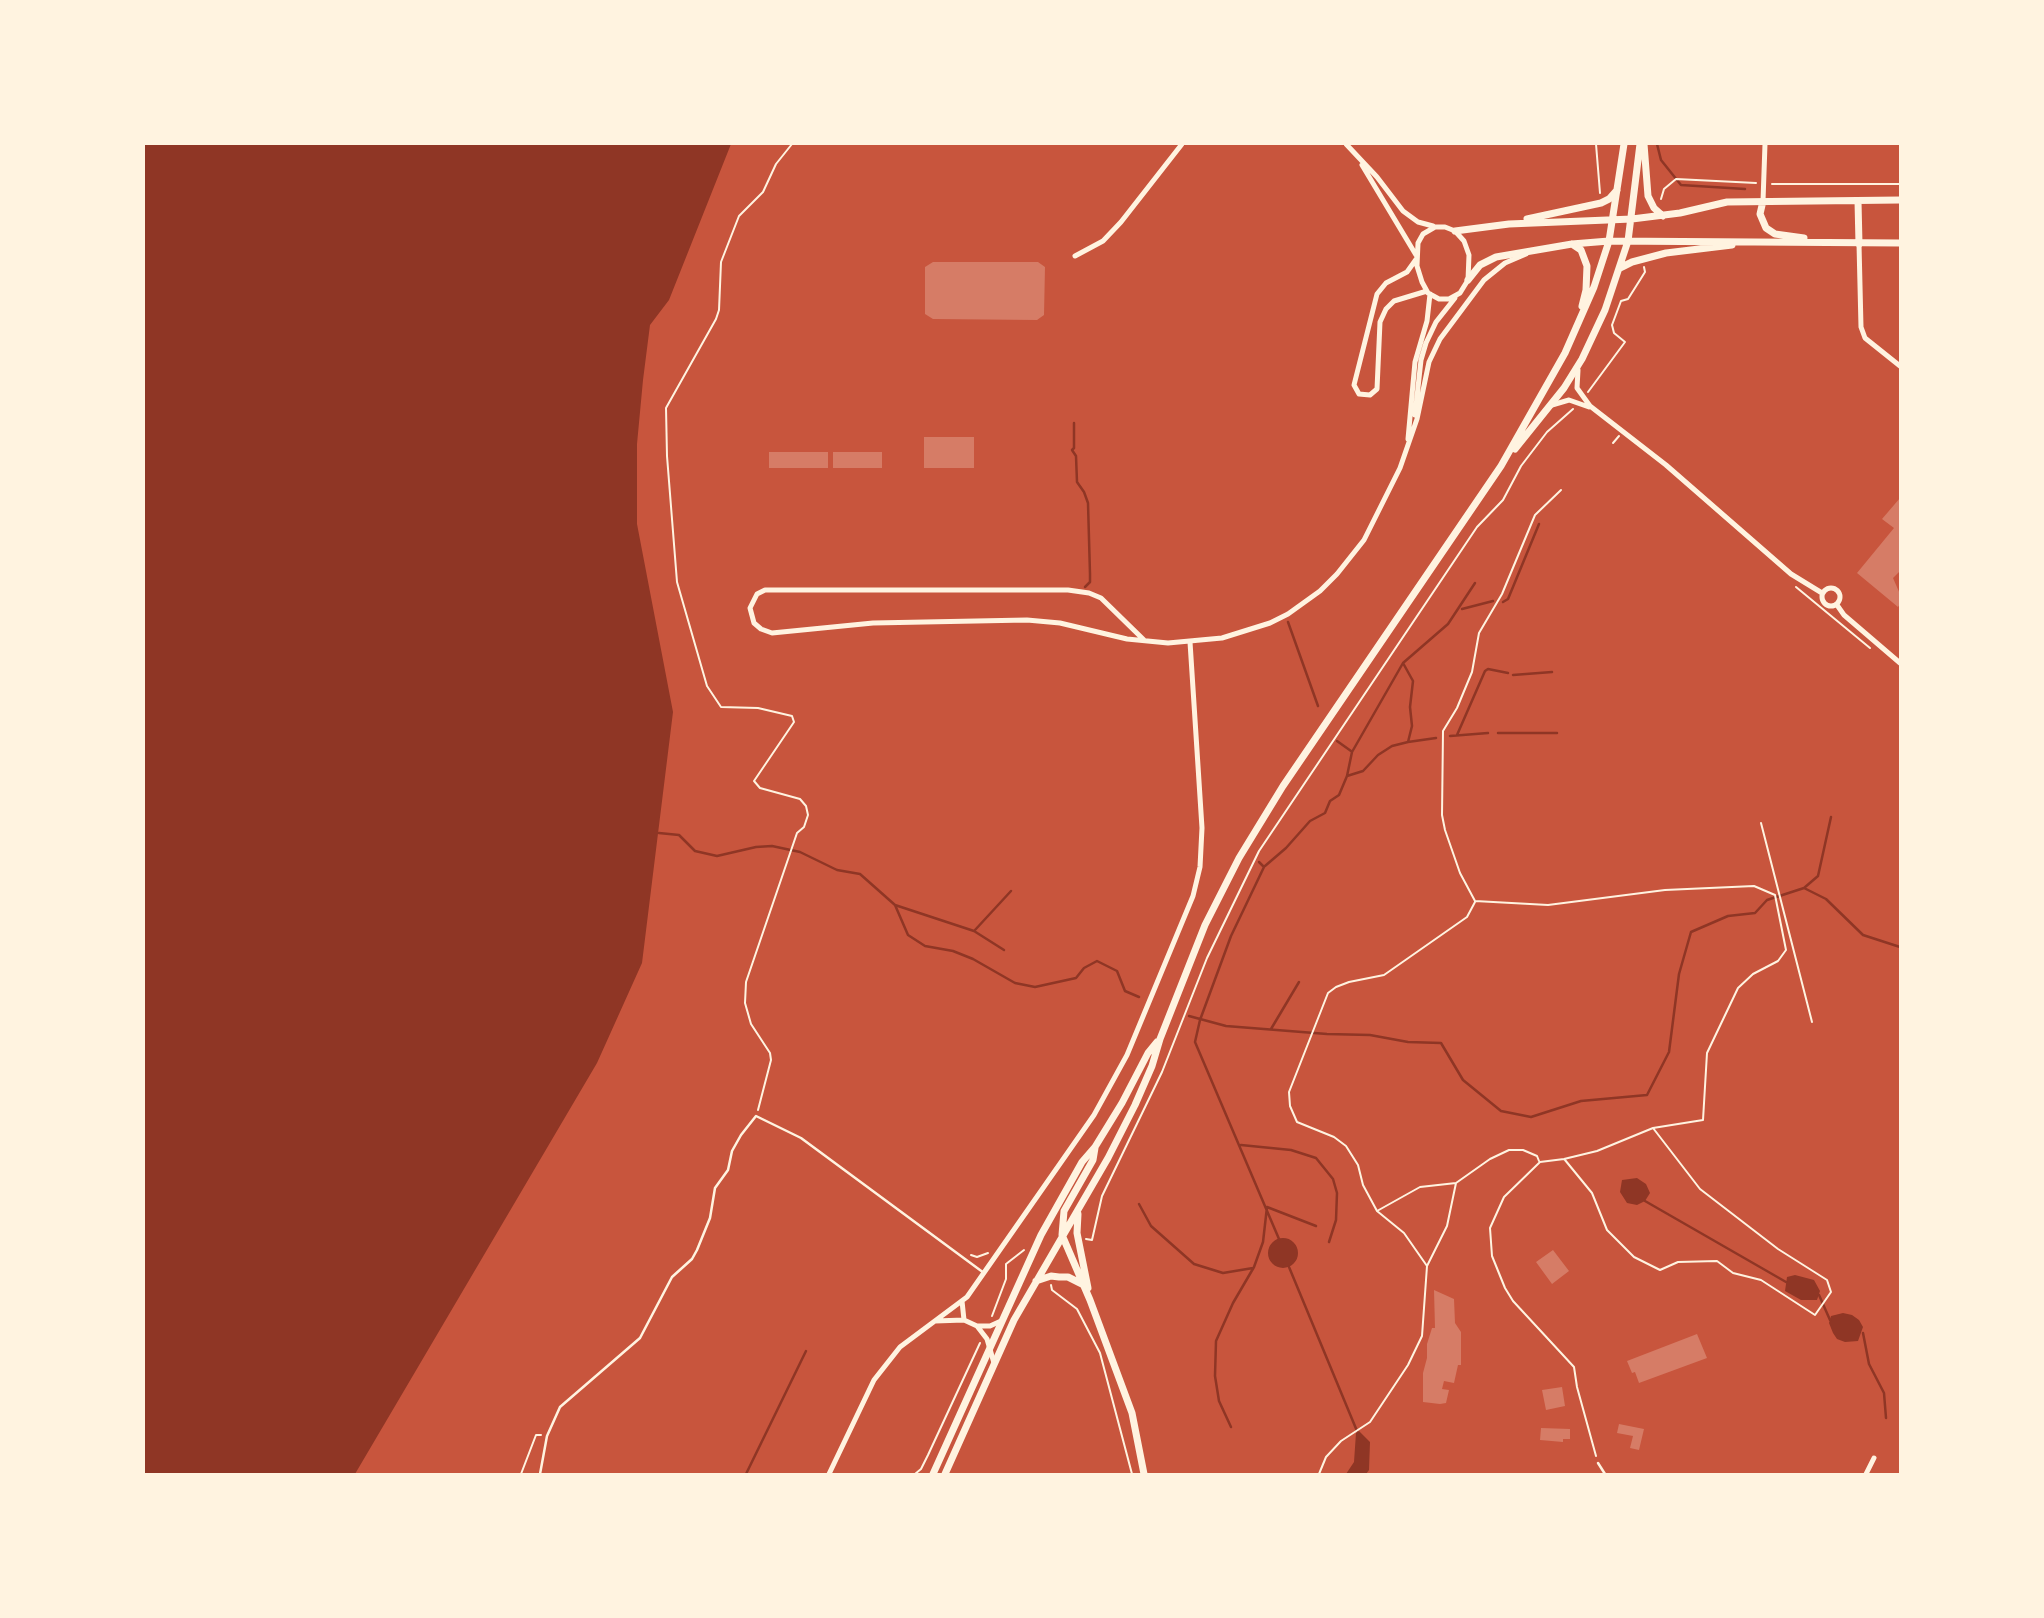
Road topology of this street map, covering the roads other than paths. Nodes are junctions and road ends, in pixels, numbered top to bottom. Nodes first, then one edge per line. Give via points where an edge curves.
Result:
1 (1182, 144) edge
2 (1346, 144) edge
3 (1624, 144) edge
4 (1642, 144) edge
5 (1765, 144) edge
6 (1356, 156) junction
7 (1618, 189) junction
8 (1900, 200) edge
9 (1763, 201) junction
10 (1858, 201) junction
11 (1663, 216) junction
12 (1632, 219) junction
13 (1613, 220) junction
14 (1510, 224) junction
15 (1435, 227) junction
16 (1455, 231) junction
17 (1609, 241) junction
18 (1628, 241) junction
19 (1753, 242) junction
20 (1843, 243) junction
21 (1859, 243) junction
22 (1900, 243) edge
23 (1572, 244) junction
24 (1538, 249) junction
25 (1074, 256) dead end
26 (1417, 257) junction
27 (1620, 268) junction
28 (1468, 280) junction
29 (1428, 293) junction
30 (1460, 293) junction
31 (1573, 337) junction
32 (1582, 359) junction
33 (1900, 366) edge
34 (1582, 401) junction
35 (1549, 407) junction
36 (1411, 439) junction
37 (1404, 456) junction
38 (1502, 466) junction
39 (1822, 593) junction
40 (1837, 605) junction
41 (1144, 640) junction
42 (1190, 642) junction
43 (1900, 663) edge
44 (1160, 1039) junction
45 (1095, 1147) junction
46 (1079, 1209) junction
47 (1062, 1235) junction
48 (984, 1273) junction
49 (1036, 1281) junction
50 (1083, 1284) junction
51 (1090, 1300) junction
52 (962, 1301) junction
53 (964, 1320) junction
54 (935, 1321) junction
55 (1002, 1321) junction
56 (977, 1326) junction
57 (990, 1349) junction
58 (994, 1363) junction
59 (1874, 1458) dead end
60 (1598, 1463) road end
61 (540, 1475) edge
62 (829, 1475) edge
63 (933, 1475) edge
64 (946, 1475) edge
65 (1144, 1475) edge
66 (1605, 1475) edge
67 (1866, 1475) edge

1 - 25 street via 1103,241
2 - 6 street
3 - 7 street
4 - 11 street via 1648,196
4 - 12 street
5 - 9 street
6 - 15 street via 1403,211
6 - 26 street
7 - 13 street
7 - 14 street via 1605,202
8 - 10 street
9 - 10 street
9 - 11 street via 1727,202
9 - 20 street via 1761,219 1774,234
10 - 21 street
11 - 12 street
12 - 13 street
12 - 18 street
13 - 14 street
13 - 17 street
14 - 16 street
15 - 16 street
15 - 26 street via 1420,237
16 - 28 street via 1467,247
17 - 18 street
17 - 23 street
17 - 31 street
18 - 19 street
18 - 27 street
19 - 20 street
19 - 27 street via 1666,253
20 - 21 street
21 - 22 street
21 - 33 street via 1861,327 1865,338
23 - 24 street
23 - 31 street via 1584,254 1588,272
24 - 28 street via 1488,260
24 - 36 street via 1505,263 1484,279 1440,339 1429,362
26 - 29 street
26 - 29 street via 1407,272 1386,283 1377,294 1354,385 1360,394 1370,395 1377,389 1380,322 1386,309 1394,301
27 - 32 street
28 - 30 street
29 - 30 street via 1449,299
29 - 37 street
30 - 36 street via 1426,343
31 - 38 street
32 - 34 street via 1576,379
32 - 35 street
34 - 35 street
34 - 39 street via 1666,465 1791,574
35 - 38 street
36 - 37 street
37 - 42 street via 1364,540 1320,591 1262,626
38 - 44 street via 1257,827 1213,907
39 - 40 street via 1825,604
39 - 40 street via 1838,589 1841,600
40 - 43 street
41 - 41 street via 1027,620 873,623 772,632 754,623 750,608 757,594 765,590 1068,590 1101,598
41 - 42 street
42 - 48 street via 1202,828 1193,896 1104,1099
44 - 45 street
44 - 46 street via 1135,1105
45 - 47 street via 1093,1160 1064,1211
45 - 55 street via 1055,1208
46 - 47 street
46 - 51 street via 1077,1233
47 - 49 street
47 - 50 street
48 - 52 street
48 - 61 lane via 801,1138 756,1116 741,1135 728,1170 715,1188 709,1222 692,1259 672,1277 640,1338 560,1407 547,1436
49 - 50 street via 1068,1277
49 - 58 street
50 - 51 street
51 - 65 street via 1132,1413
52 - 53 street
52 - 54 street
53 - 54 street
53 - 56 street
54 - 62 street via 900,1347 874,1380
55 - 56 street
55 - 57 street
56 - 57 street
57 - 58 street
57 - 63 street
58 - 64 street
59 - 67 street
60 - 66 lane

